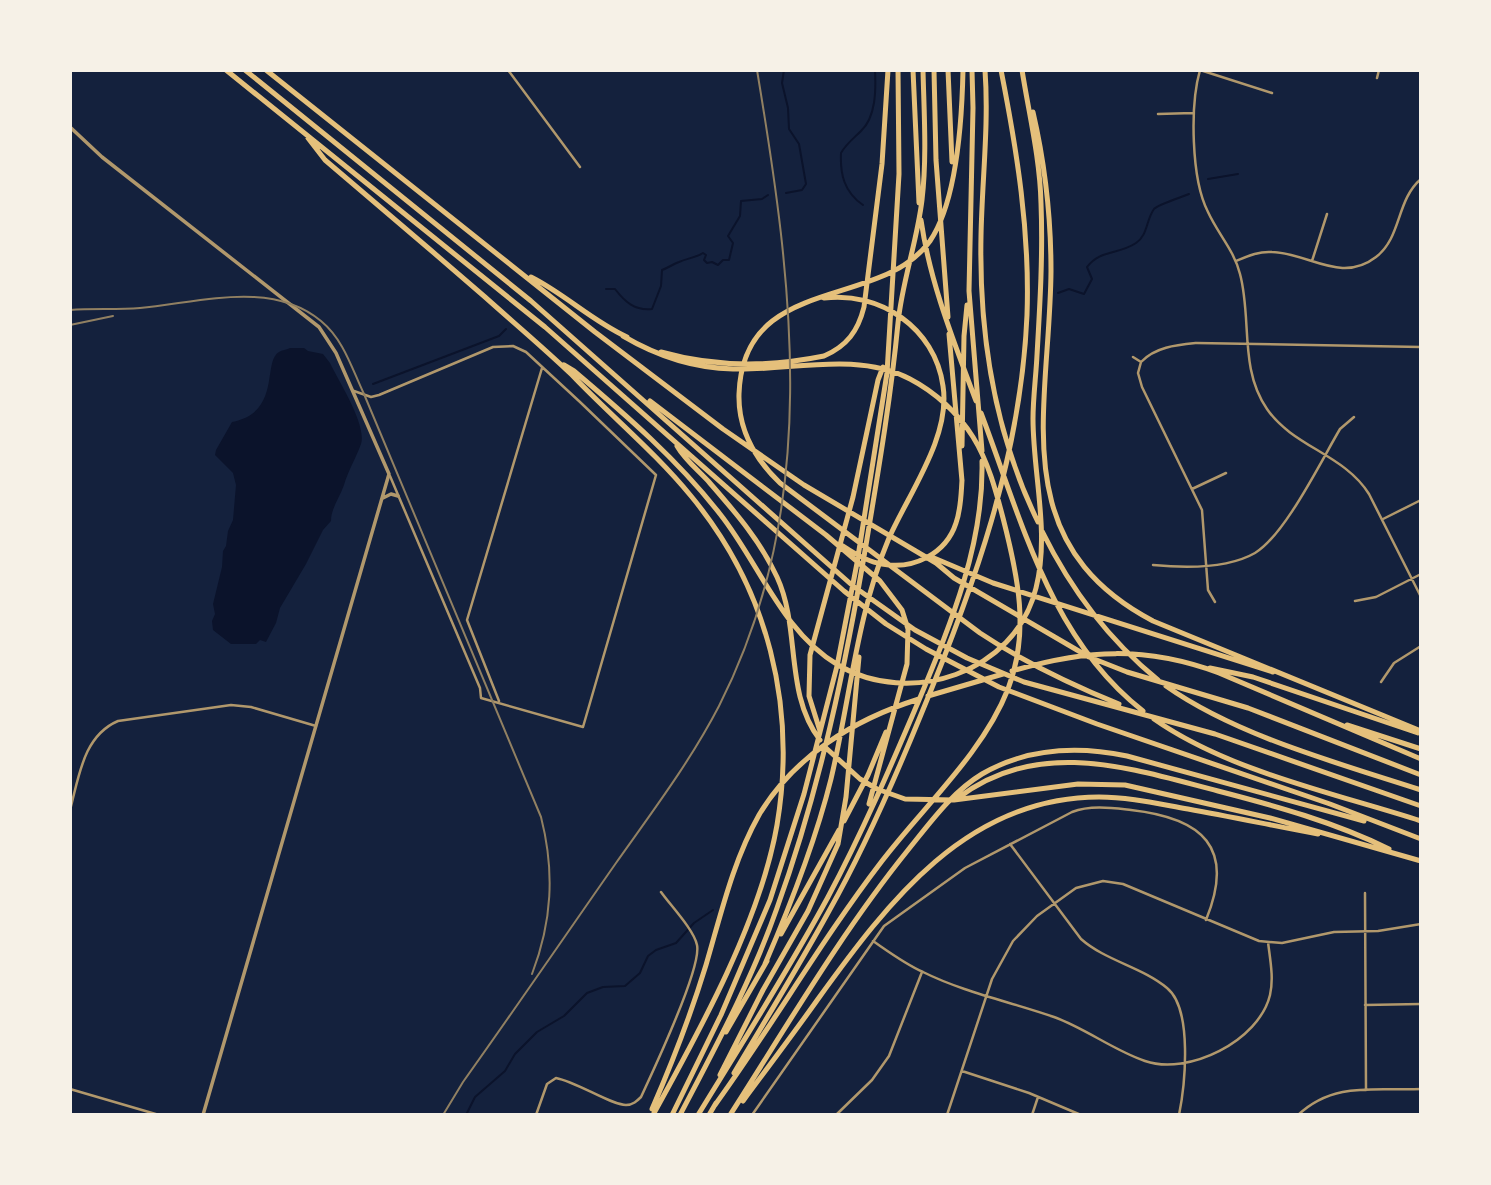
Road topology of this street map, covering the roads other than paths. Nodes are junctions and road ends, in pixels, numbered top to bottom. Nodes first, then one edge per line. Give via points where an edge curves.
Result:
1 (226, 70) edge
2 (245, 70) edge
3 (266, 70) edge
4 (508, 70) edge
5 (888, 70) edge
6 (898, 70) edge
7 (914, 70) edge
8 (923, 70) edge
9 (934, 70) edge
10 (948, 70) edge
11 (963, 70) edge
12 (972, 70) edge
13 (985, 70) edge
14 (1001, 70) edge
15 (1022, 70) edge
16 (1200, 70) edge
17 (1379, 70) edge
18 (1377, 78) dead end
19 (1272, 93) dead end
20 (1195, 113) junction
21 (1158, 114) dead end
22 (70, 127) edge
23 (306, 135) junction
24 (580, 167) dead end
25 (1421, 179) edge
26 (948, 200) junction
27 (1327, 214) dead end
28 (1236, 261) junction
29 (1312, 262) junction
30 (520, 272) junction
31 (969, 291) junction
32 (811, 300) junction
33 (1248, 344) junction
34 (1421, 347) edge
35 (888, 354) junction
36 (1133, 357) dead end
37 (813, 362) junction
38 (1141, 362) junction
39 (562, 364) junction
40 (542, 369) junction
41 (620, 379) junction
42 (354, 391) junction
43 (1354, 417) dead end
44 (674, 440) junction
45 (1325, 453) junction
46 (1226, 473) dead end
47 (389, 474) junction
48 (962, 481) junction
49 (1192, 489) junction
50 (398, 496) junction
51 (382, 500) junction
52 (1421, 500) edge
53 (1382, 520) junction
54 (826, 535) junction
55 (906, 545) junction
56 (1207, 564) junction
57 (1153, 565) dead end
58 (1421, 575) edge
59 (1412, 579) junction
60 (1421, 597) edge
61 (1355, 601) dead end
62 (1215, 602) dead end
63 (859, 643) junction
64 (1421, 646) edge
65 (1198, 666) junction
66 (1296, 680) junction
67 (1381, 682) dead end
68 (499, 703) junction
69 (895, 709) junction
70 (1136, 711) junction
71 (1315, 714) junction
72 (316, 726) junction
73 (1421, 732) edge
74 (1421, 749) edge
75 (1421, 759) edge
76 (844, 765) junction
77 (1421, 775) edge
78 (1421, 790) edge
79 (1421, 806) edge
80 (70, 810) edge
81 (936, 816) junction
82 (1421, 821) edge
83 (1401, 832) junction
84 (857, 837) junction
85 (1421, 839) edge
86 (1356, 842) junction
87 (1010, 844) junction
88 (1401, 855) junction
89 (1421, 861) edge
90 (661, 892) dead end
91 (1365, 893) dead end
92 (1054, 904) junction
93 (1206, 920) junction
94 (1421, 924) edge
95 (1365, 931) junction
96 (873, 941) junction
97 (1268, 942) junction
98 (765, 964) junction
99 (922, 972) junction
100 (986, 995) junction
101 (1421, 1004) edge
102 (1365, 1005) junction
103 (1184, 1063) junction
104 (705, 1067) junction
105 (962, 1071) junction
106 (70, 1089) edge
107 (1421, 1089) edge
108 (1366, 1090) junction
109 (709, 1097) junction
110 (1038, 1097) junction
111 (715, 1105) junction
112 (159, 1115) edge
113 (203, 1115) edge
114 (536, 1115) edge
115 (651, 1115) edge
116 (672, 1115) edge
117 (680, 1115) edge
118 (698, 1115) edge
119 (709, 1115) edge
120 (731, 1115) edge
121 (752, 1115) edge
122 (836, 1115) edge
123 (947, 1115) edge
124 (1032, 1115) edge
125 (1081, 1115) edge
126 (1179, 1115) edge
127 (1297, 1115) edge

1 - 23 highway
2 - 41 highway via 490,267
3 - 30 highway
4 - 24 street
5 - 37 highway via 861,318 850,339
6 - 35 highway via 899,174
7 - 82 highway via 919,203 934,282 1035,556 1071,630 1112,683 1173,732 1228,759
8 - 104 highway via 922,201 898,320 886,427 836,705 776,911
9 - 48 highway via 936,160
10 - 26 highway via 952,160
11 - 26 highway
12 - 31 highway
13 - 78 highway via 980,260 989,365 1012,456 1047,541 1103,625 1131,656 1181,696 1271,739
14 - 111 highway via 1020,176 1027,282 1022,375 1004,479 951,640 903,758 847,878
15 - 39 highway via 1041,200 1033,421 1039,569 1026,613 1010,637 980,662 929,682 890,684 868,680 834,663 799,632 722,516 676,463 632,420
15 - 66 highway via 1041,147 1049,228 1043,447 1045,479 1057,521 1088,572 1136,612
16 - 19 street
16 - 20 street
17 - 18 street
20 - 21 street
20 - 28 street via 1200,192
22 - 42 street via 319,327
23 - 39 highway via 325,160
23 - 44 highway via 483,275
25 - 29 street via 1405,198 1390,242 1375,258 1348,268
26 - 32 highway via 928,243 908,261
27 - 29 street
28 - 29 street via 1271,252
28 - 33 street
30 - 37 highway via 623,336 660,351 738,364
30 - 55 highway via 723,429 804,485
31 - 48 highway
31 - 84 highway via 981,435 977,534 932,669
32 - 63 highway via 845,297 874,302 900,316 937,361 943,387 943,416 932,450 887,542
32 - 70 highway via 778,317 747,356 739,390 741,415 748,441 768,471 980,633 1057,678
33 - 34 street
33 - 38 street via 1175,346 1151,353
33 - 45 street via 1253,380 1268,409 1289,430
35 - 76 highway via 812,641 811,706 827,744
35 - 116 highway via 885,396 840,654 804,794 748,955
36 - 38 street
37 - 111 highway via 857,365 906,377 938,397 973,437 996,493 1016,570 1020,643 1010,686 997,714 838,921
38 - 49 street via 1142,387
39 - 115 highway via 691,495 720,534 752,595 775,668 782,778 769,858 721,984
40 - 42 street via 520,349 500,345 379,395
40 - 68 street via 467,620
40 - 68 street via 656,475 583,727
41 - 54 highway
41 - 70 highway via 888,612 939,644 994,670
42 - 47 street
43 - 45 street
44 - 76 highway via 764,549 788,608 805,714 827,750
44 - 83 highway via 886,624 954,666 1027,699
45 - 53 street via 1359,479
45 - 56 street via 1268,543 1241,559
46 - 49 street
47 - 50 street
47 - 51 street
48 - 54 highway via 956,526 941,547 919,562 895,566 873,562
49 - 56 street via 1203,516
50 - 51 street via 391,494
50 - 68 street via 481,698
51 - 72 street
52 - 53 street
53 - 59 street
54 - 69 highway via 880,581 902,610 908,653
55 - 66 highway via 993,583
55 - 77 highway via 1089,657 1248,708
56 - 57 street
56 - 62 street via 1209,594
58 - 59 street
59 - 60 street
59 - 61 street via 1376,597
63 - 98 highway via 825,802
63 - 109 highway via 848,783 838,844 808,911
64 - 67 street via 1394,663
65 - 71 highway
65 - 73 highway via 1252,677
65 - 115 highway via 1139,653 1073,656 914,701 836,736 790,774 759,815 736,868 676,1054
66 - 73 highway
69 - 84 highway
69 - 98 highway via 868,775
70 - 79 highway
71 - 74 highway
71 - 75 highway
72 - 80 street via 231,705 118,721 102,729 91,743
72 - 113 street
76 - 86 highway via 877,789 905,799 937,801 1078,784 1125,785
81 - 83 highway via 973,780 1002,765 1030,755 1097,751
81 - 88 highway via 985,780 1007,771 1085,762 1116,765 1318,819
81 - 120 highway via 857,918
83 - 85 highway
84 - 109 highway via 778,985
86 - 88 highway
86 - 120 highway via 1127,798 1072,798 1015,813 960,842 901,892
87 - 92 street
87 - 93 street via 1089,808 1139,811 1180,820 1204,838 1216,864 1217,882
87 - 96 street via 956,873 887,923
88 - 89 highway
90 - 114 street via 691,933 697,957 665,1046 636,1102 624,1105 556,1078 548,1084
91 - 95 street
92 - 93 street via 1082,885 1111,881
92 - 100 street via 1013,941
92 - 103 street via 1086,944 1170,990 1180,1009
93 - 97 street
94 - 95 street
95 - 97 street
95 - 102 street
96 - 99 street
96 - 121 street
97 - 103 street via 1272,988 1261,1014 1226,1047
98 - 104 highway
99 - 100 street
99 - 122 street via 889,1056
100 - 103 street via 1064,1021 1145,1061
100 - 105 street
101 - 102 street
102 - 108 street
103 - 126 street
104 - 117 highway
105 - 110 street
105 - 123 street
106 - 112 street
107 - 108 street
108 - 127 street via 1329,1094
109 - 118 highway
110 - 124 street
110 - 125 street
111 - 119 highway

